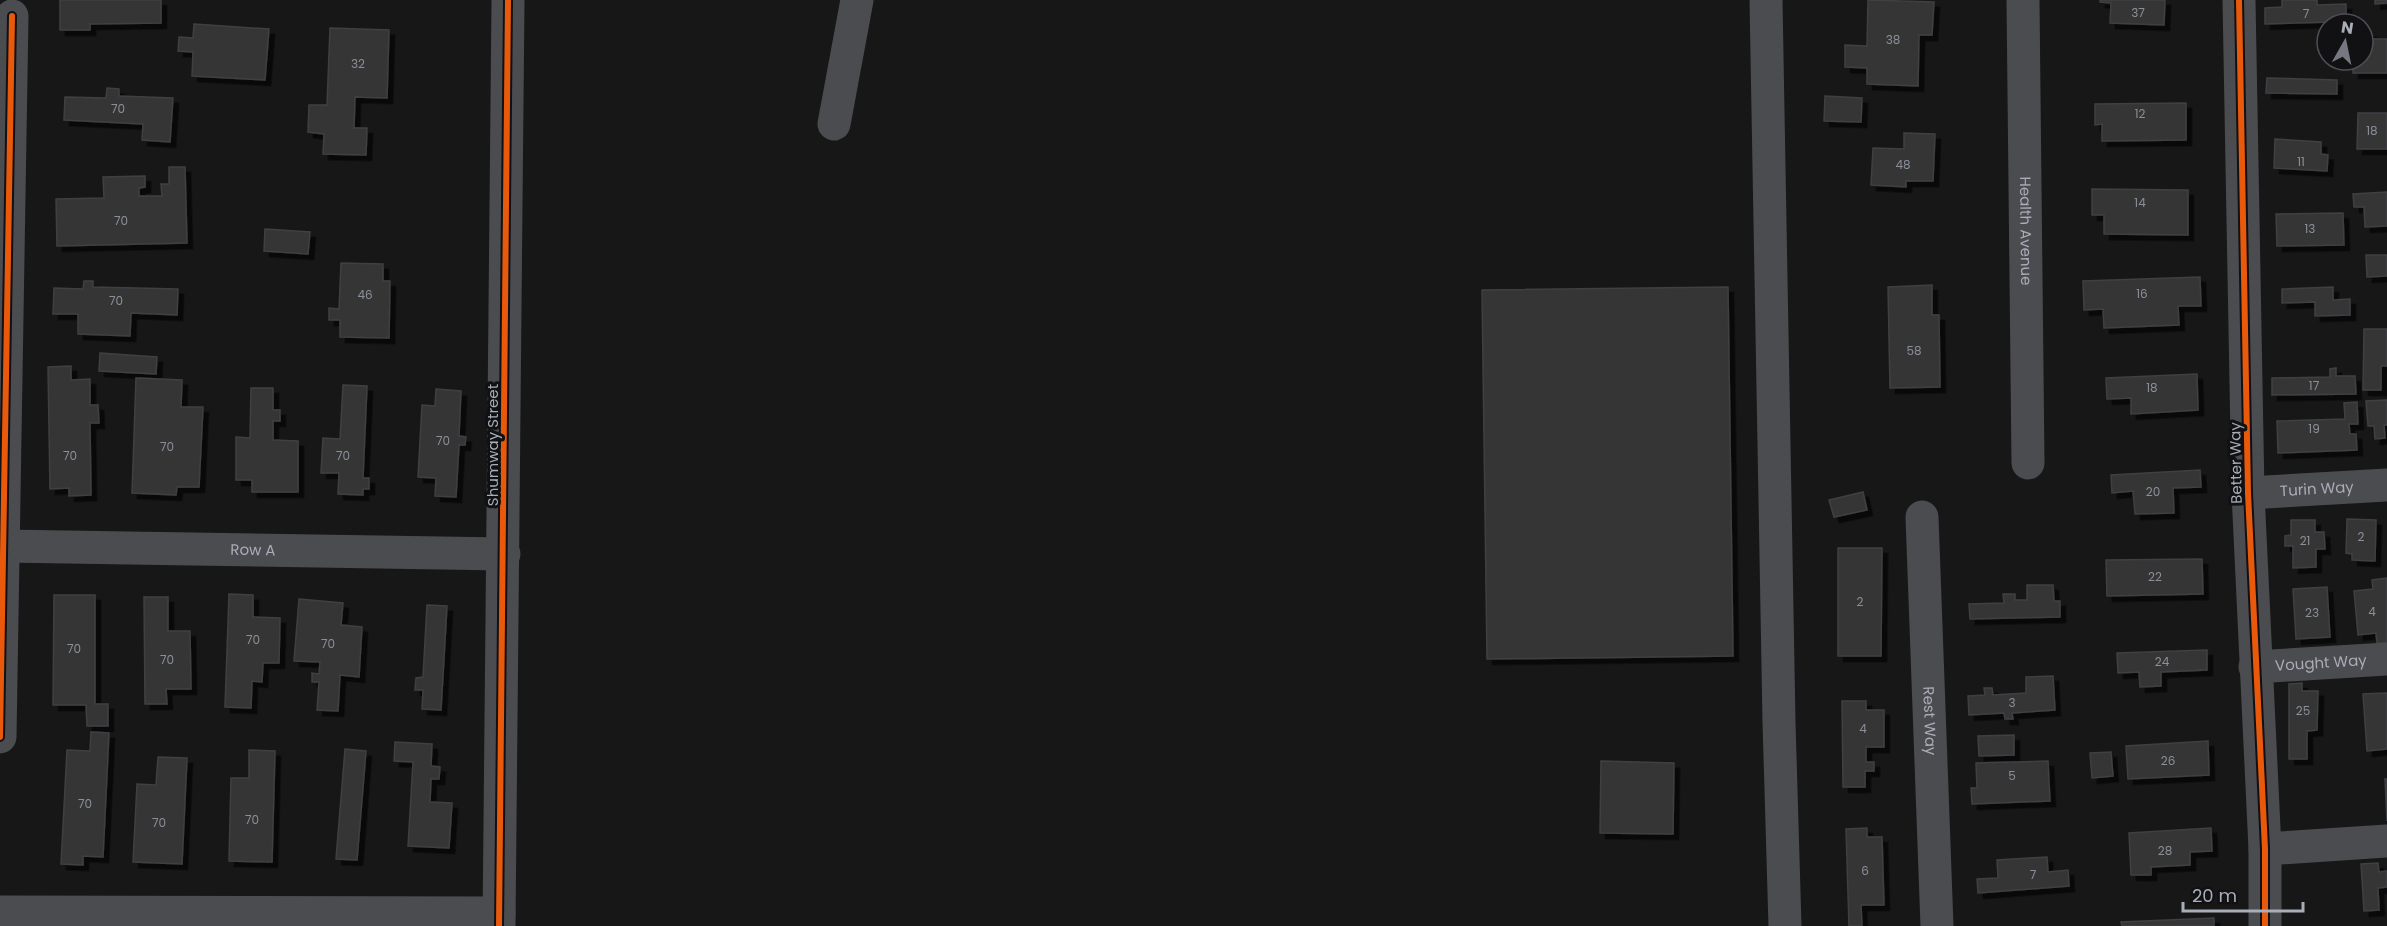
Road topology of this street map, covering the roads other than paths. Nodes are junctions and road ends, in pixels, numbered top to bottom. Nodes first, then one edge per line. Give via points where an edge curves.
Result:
1 (508, 0) edge
2 (857, 0) edge
3 (1766, 0) edge
4 (2023, 0) edge
5 (2239, 0) edge
6 (12, 16) dead end
7 (834, 124) dead end
8 (2028, 463) dead end
9 (2387, 485) edge
10 (2248, 493) junction
11 (1922, 517) dead end
12 (3, 546) junction
13 (504, 554) junction
14 (2387, 659) edge
15 (2255, 667) junction
16 (0, 737) edge
17 (2387, 841) edge
18 (2265, 849) junction
19 (0, 912) edge
20 (499, 920) edge
21 (1785, 926) edge
22 (1937, 926) edge
23 (2265, 926) edge

1 - 13 street, Shumway Street
2 - 7 street
3 - 21 street
4 - 8 street, Health Avenue
5 - 10 street, Better Way
6 - 12 street
9 - 10 street, Turin Way
10 - 15 street, Better Way
11 - 22 street, Rest Way
12 - 13 street, Row A
12 - 16 street
13 - 20 street, Shumway Street
14 - 15 street, Vought Way
15 - 18 street, Better Way
17 - 18 street
18 - 23 street, Better Way
19 - 20 street

